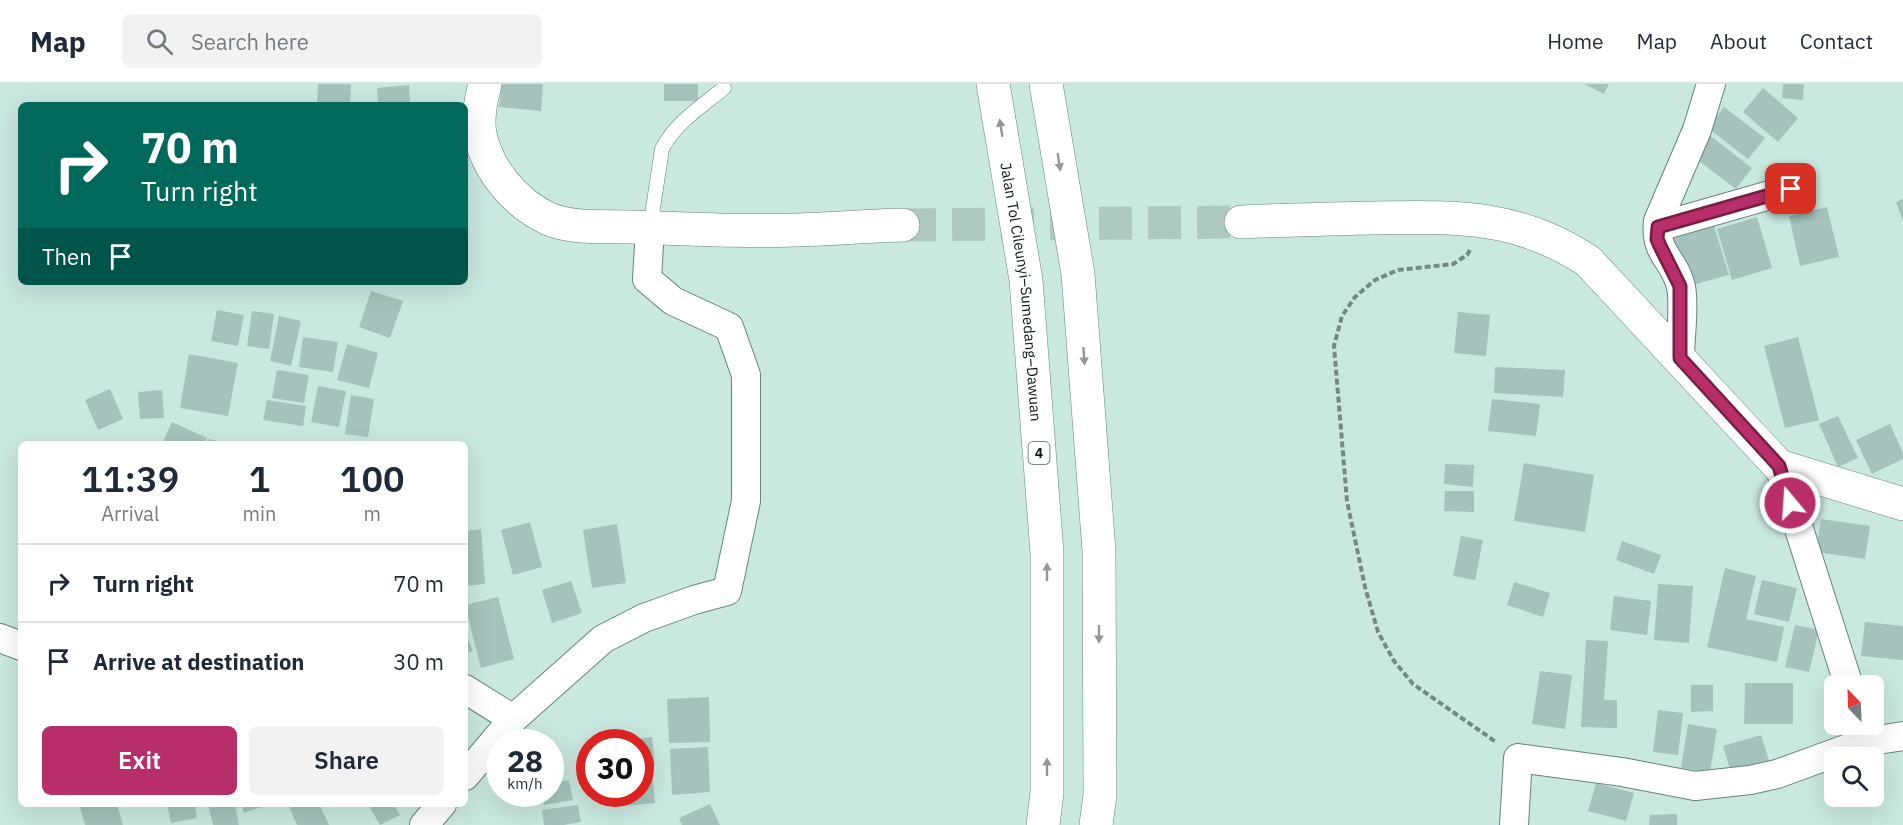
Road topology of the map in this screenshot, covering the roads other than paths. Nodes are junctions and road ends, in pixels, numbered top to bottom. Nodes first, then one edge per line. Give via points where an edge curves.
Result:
1 (485, 84) edge
2 (993, 84) edge
3 (1046, 84) edge
4 (1711, 84) edge
5 (724, 88) dead end
6 (1791, 189) dead end
7 (1241, 222) tunnel mouth
8 (903, 225) tunnel mouth
9 (1658, 227) junction
10 (650, 228) junction
11 (1680, 358) junction
12 (1779, 466) junction
13 (1903, 504) edge
14 (0, 638) edge
15 (18, 645) edge
16 (1846, 675) edge
17 (468, 691) edge
18 (513, 719) junction
19 (1860, 735) edge
20 (1882, 735) edge
21 (1903, 736) edge
22 (468, 772) edge
23 (439, 807) edge
24 (424, 825) edge
25 (1043, 825) edge
26 (1096, 825) edge
27 (1514, 825) edge

1 - 10 main road via 480,133 490,162 507,188 527,206 551,220 577,225
25 -> 2 main road, Jalan Tol Cileunyi–Sumedang–Dawuan / 4 via 1047,793 1047,553 1026,280
3 -> 26 main road via 1078,273 1099,551 1100,795
4 - 9 street
5 - 10 lane via 675,127 667,140
6 - 9 street
7 - 11 main road via 1438,217 1487,220 1538,234 1588,261
8 - 10 main road via 794,230
9 - 11 street via 1657,239 1680,286
10 - 18 street via 647,279 673,301 729,327 746,375 747,501 727,591 616,631
11 - 12 main road
12 - 13 main road
12 - 16 street
14 - 15 street
17 - 18 street
18 - 22 street
19 - 27 street via 1777,774 1695,786 1518,758
20 - 21 street
23 - 24 street

